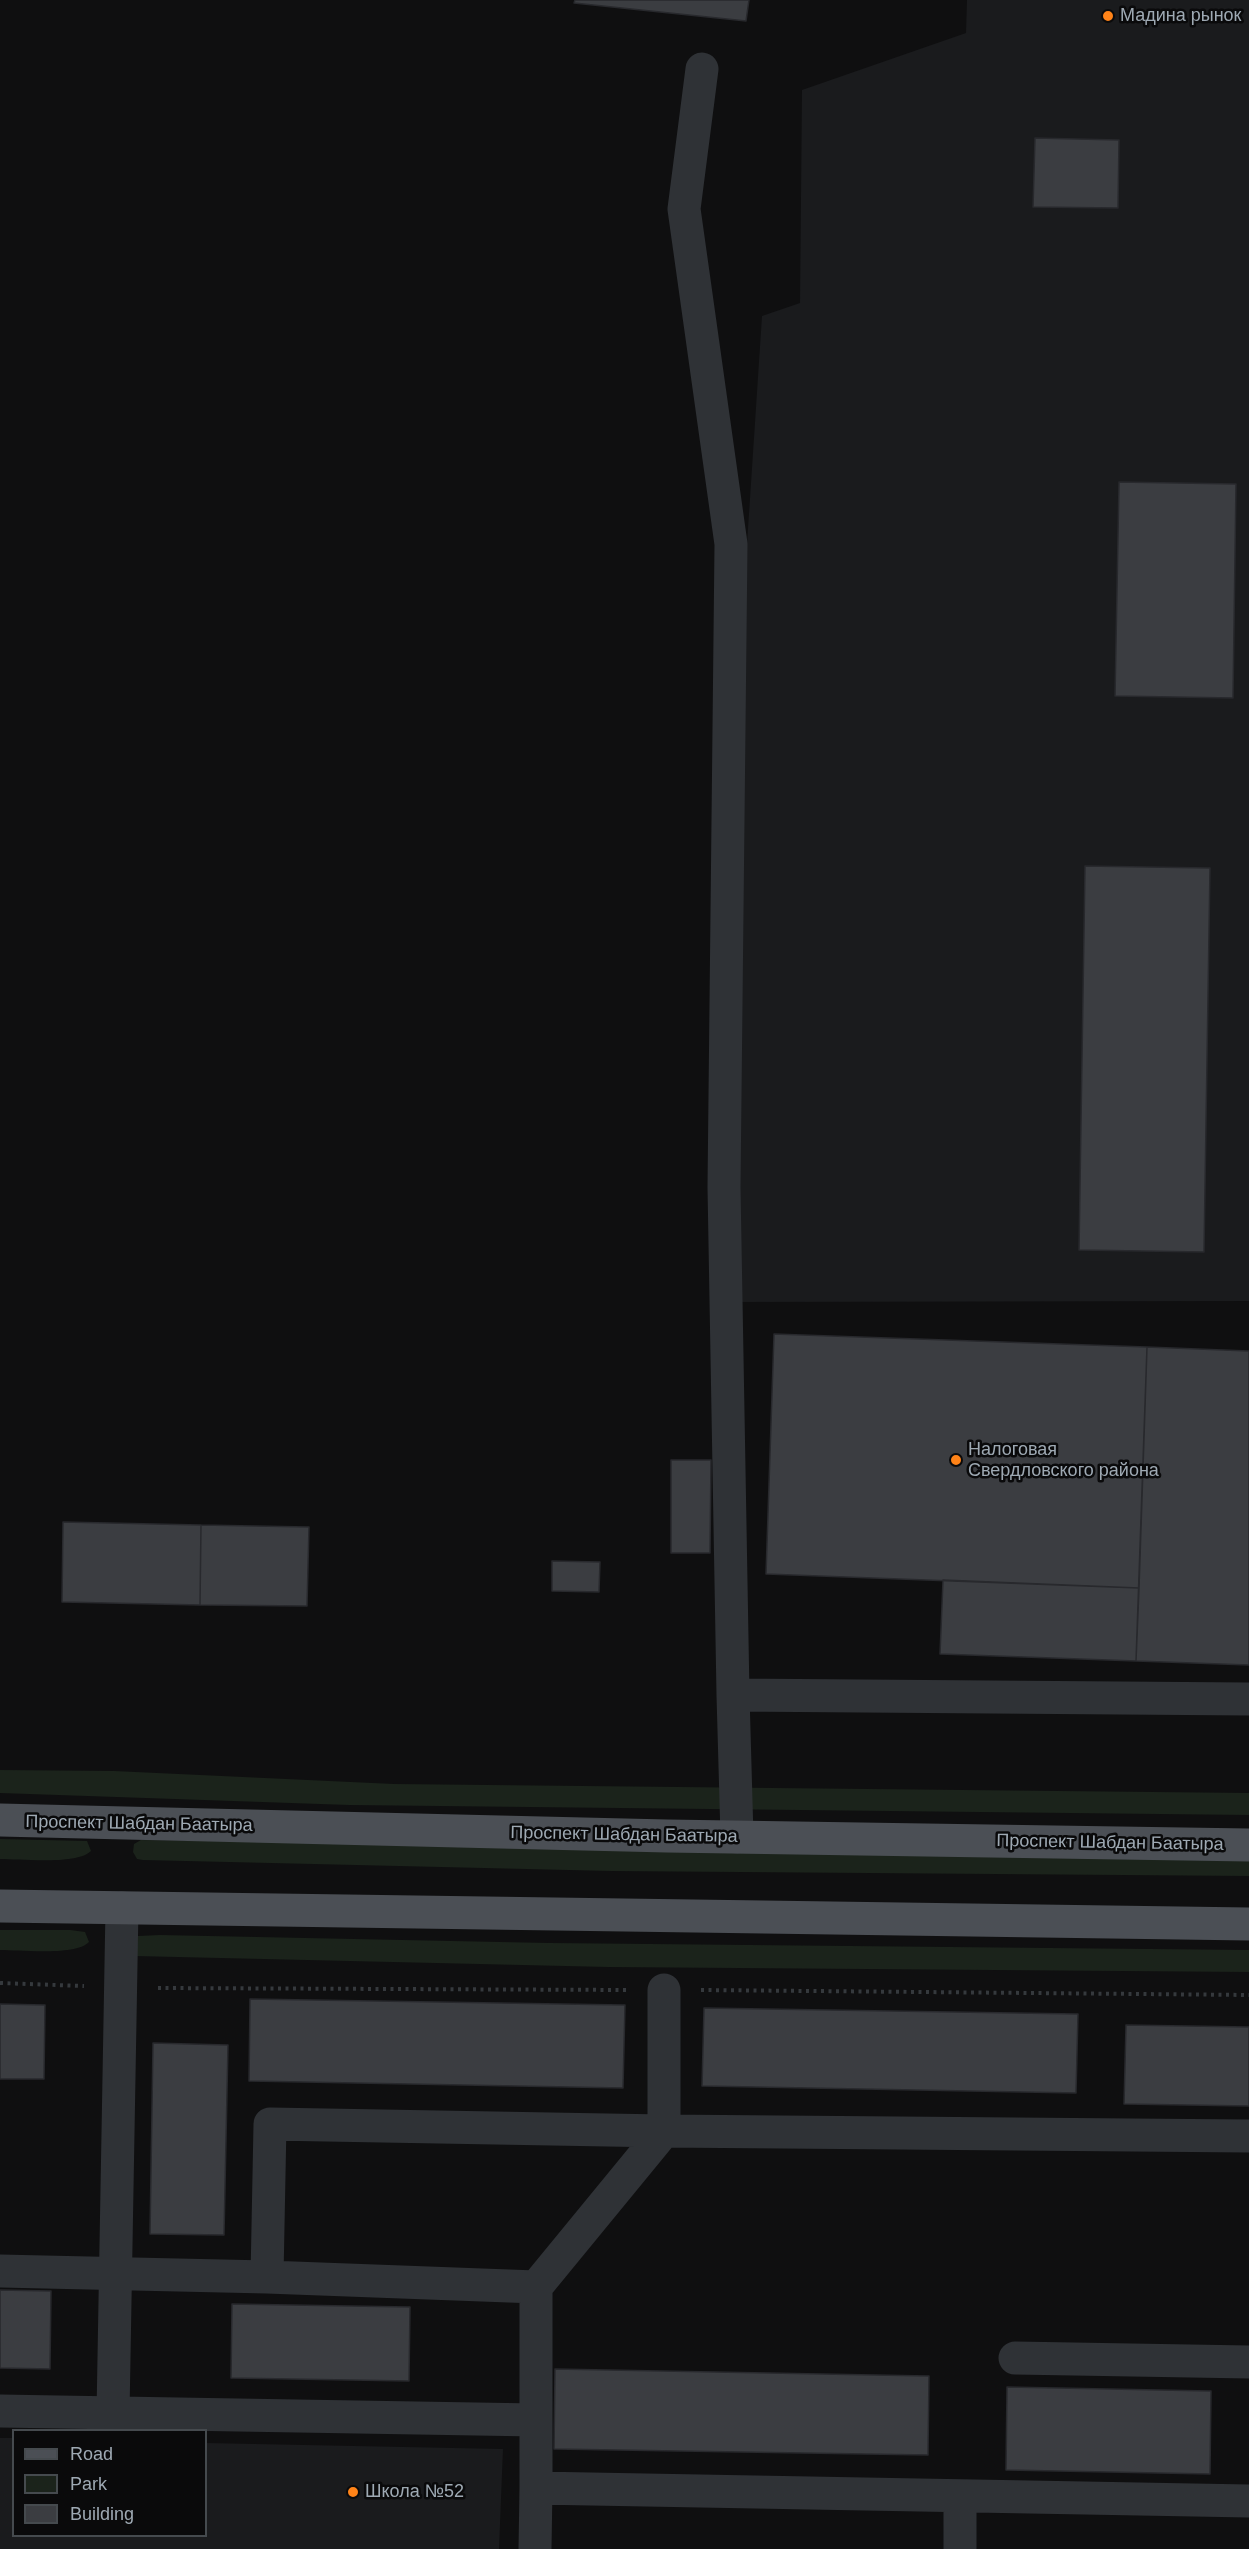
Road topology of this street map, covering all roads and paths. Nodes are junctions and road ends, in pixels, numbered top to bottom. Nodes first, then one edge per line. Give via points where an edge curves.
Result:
1 (702, 69) dead end
2 (733, 1695) junction
3 (1249, 1699) edge
4 (0, 1820) edge
5 (737, 1837) junction
6 (1249, 1845) edge
7 (0, 1906) edge
8 (122, 1908) junction
9 (1249, 1924) edge
10 (0, 1983) edge
11 (122, 1988) junction
12 (664, 1990) junction
13 (1249, 1995) edge
14 (664, 2131) junction
15 (1249, 2136) edge
16 (0, 2271) edge
17 (115, 2274) junction
18 (267, 2277) junction
19 (536, 2287) junction
20 (1015, 2358) dead end
21 (1249, 2362) edge
22 (0, 2411) edge
23 (113, 2413) junction
24 (536, 2420) junction
25 (536, 2488) junction
26 (960, 2496) junction
27 (1249, 2501) edge
28 (535, 2549) edge
29 (960, 2549) edge

1 - 2 street via 684,209 731,543 724,1187
2 - 3 street
2 - 5 street
4 - 5 main road, Проспект Шабдан Баатыра
5 - 6 main road, Проспект Шабдан Баатыра
7 - 8 main road
8 - 9 main road
8 - 11 street
10 - 11 path
11 - 12 path
11 - 17 street
12 - 13 path
12 - 14 street
14 - 15 street
14 - 18 street via 270,2124
14 - 19 street
16 - 17 street
17 - 18 street
17 - 23 street
18 - 19 street
19 - 24 street
20 - 21 street
22 - 23 street
23 - 24 street
24 - 25 street
25 - 26 street
25 - 28 street
26 - 27 street
26 - 29 street

